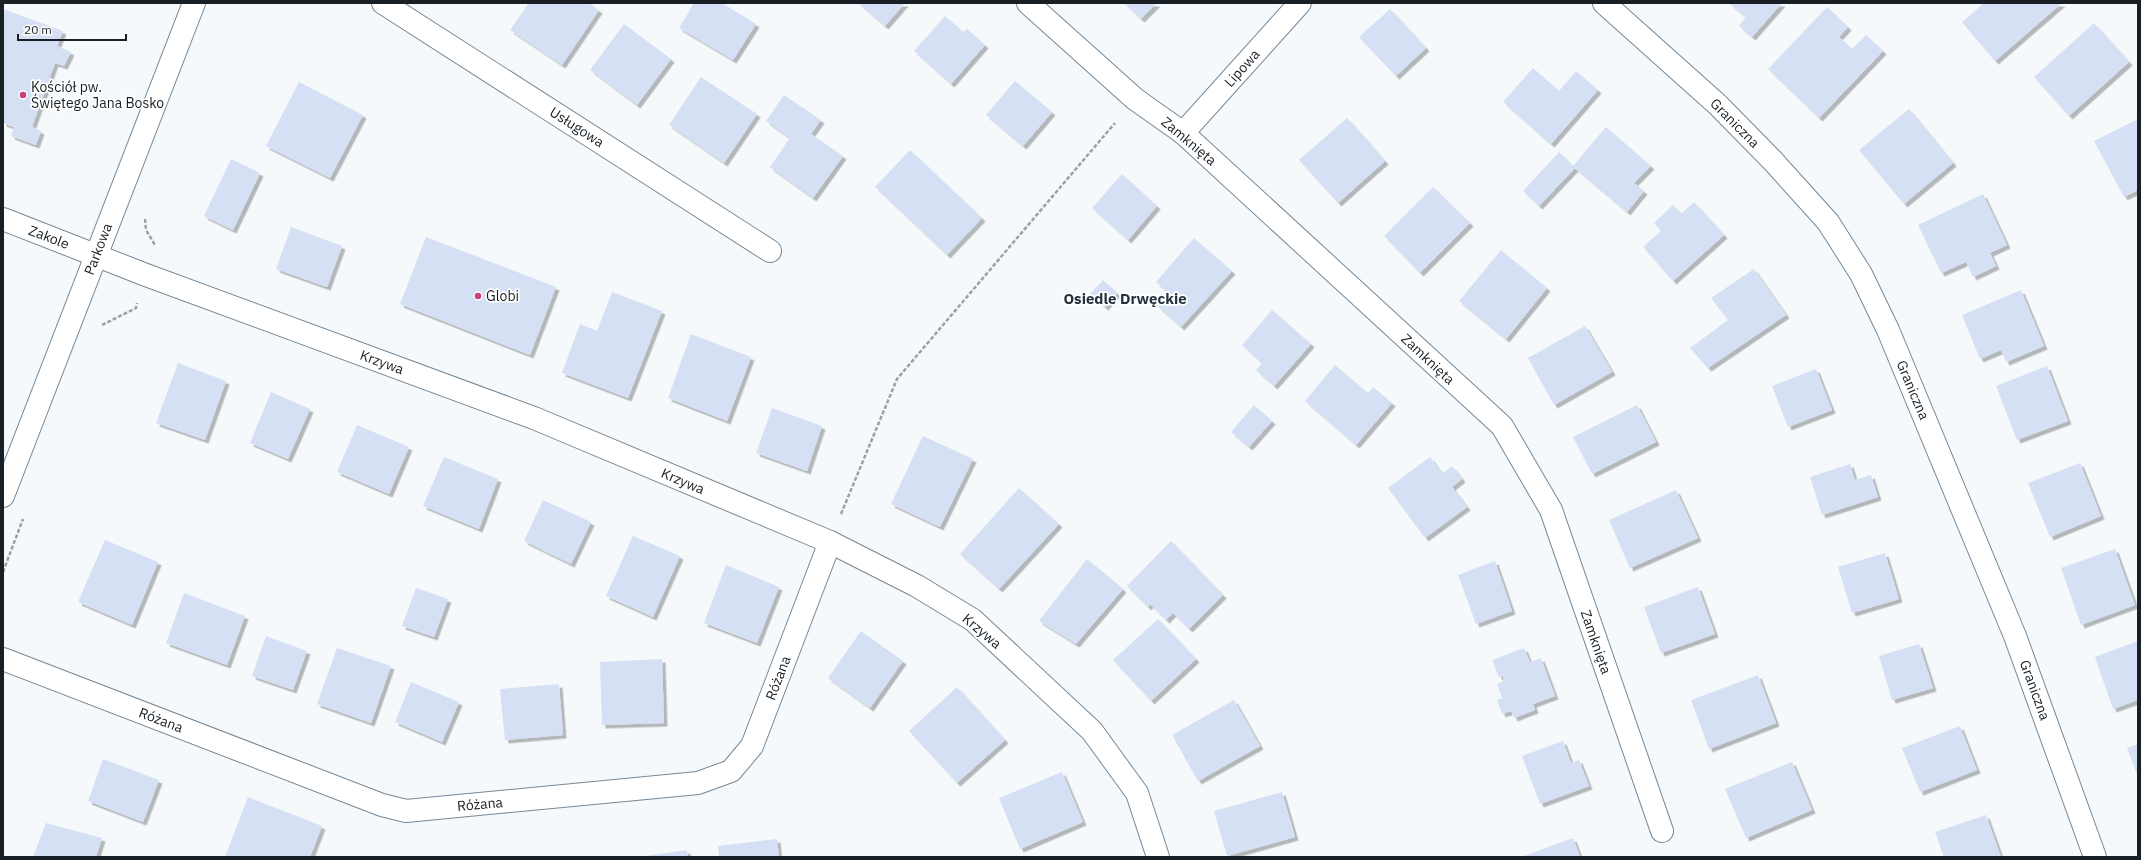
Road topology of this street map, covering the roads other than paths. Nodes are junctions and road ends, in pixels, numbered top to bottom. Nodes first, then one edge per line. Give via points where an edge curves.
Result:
1 (194, 3) edge
2 (383, 3) edge
3 (1028, 3) edge
4 (1300, 3) edge
5 (1604, 3) edge
6 (1183, 133) junction
7 (3, 219) edge
8 (770, 251) dead end
9 (96, 255) junction
10 (3, 496) edge
11 (830, 542) junction
12 (3, 660) edge
13 (1662, 831) dead end
14 (1158, 857) edge
15 (2095, 857) edge

1 - 9 street, Parkowa
2 - 8 street, Usługowa
3 - 6 street, Zamknięta via 1135,99
4 - 6 street, Lipowa
5 - 15 street, Graniczna via 1718,105 1773,161 1828,222 1861,274 1888,330 2015,636
6 - 13 street, Zamknięta via 1502,426 1551,510
7 - 9 street, Zakole
9 - 10 street, Parkowa
9 - 11 street, Krzywa via 534,418
11 - 12 street, Różana via 752,746 731,771 698,783 406,811 375,802
11 - 14 street, Krzywa via 916,586 973,620 1092,731 1137,793

